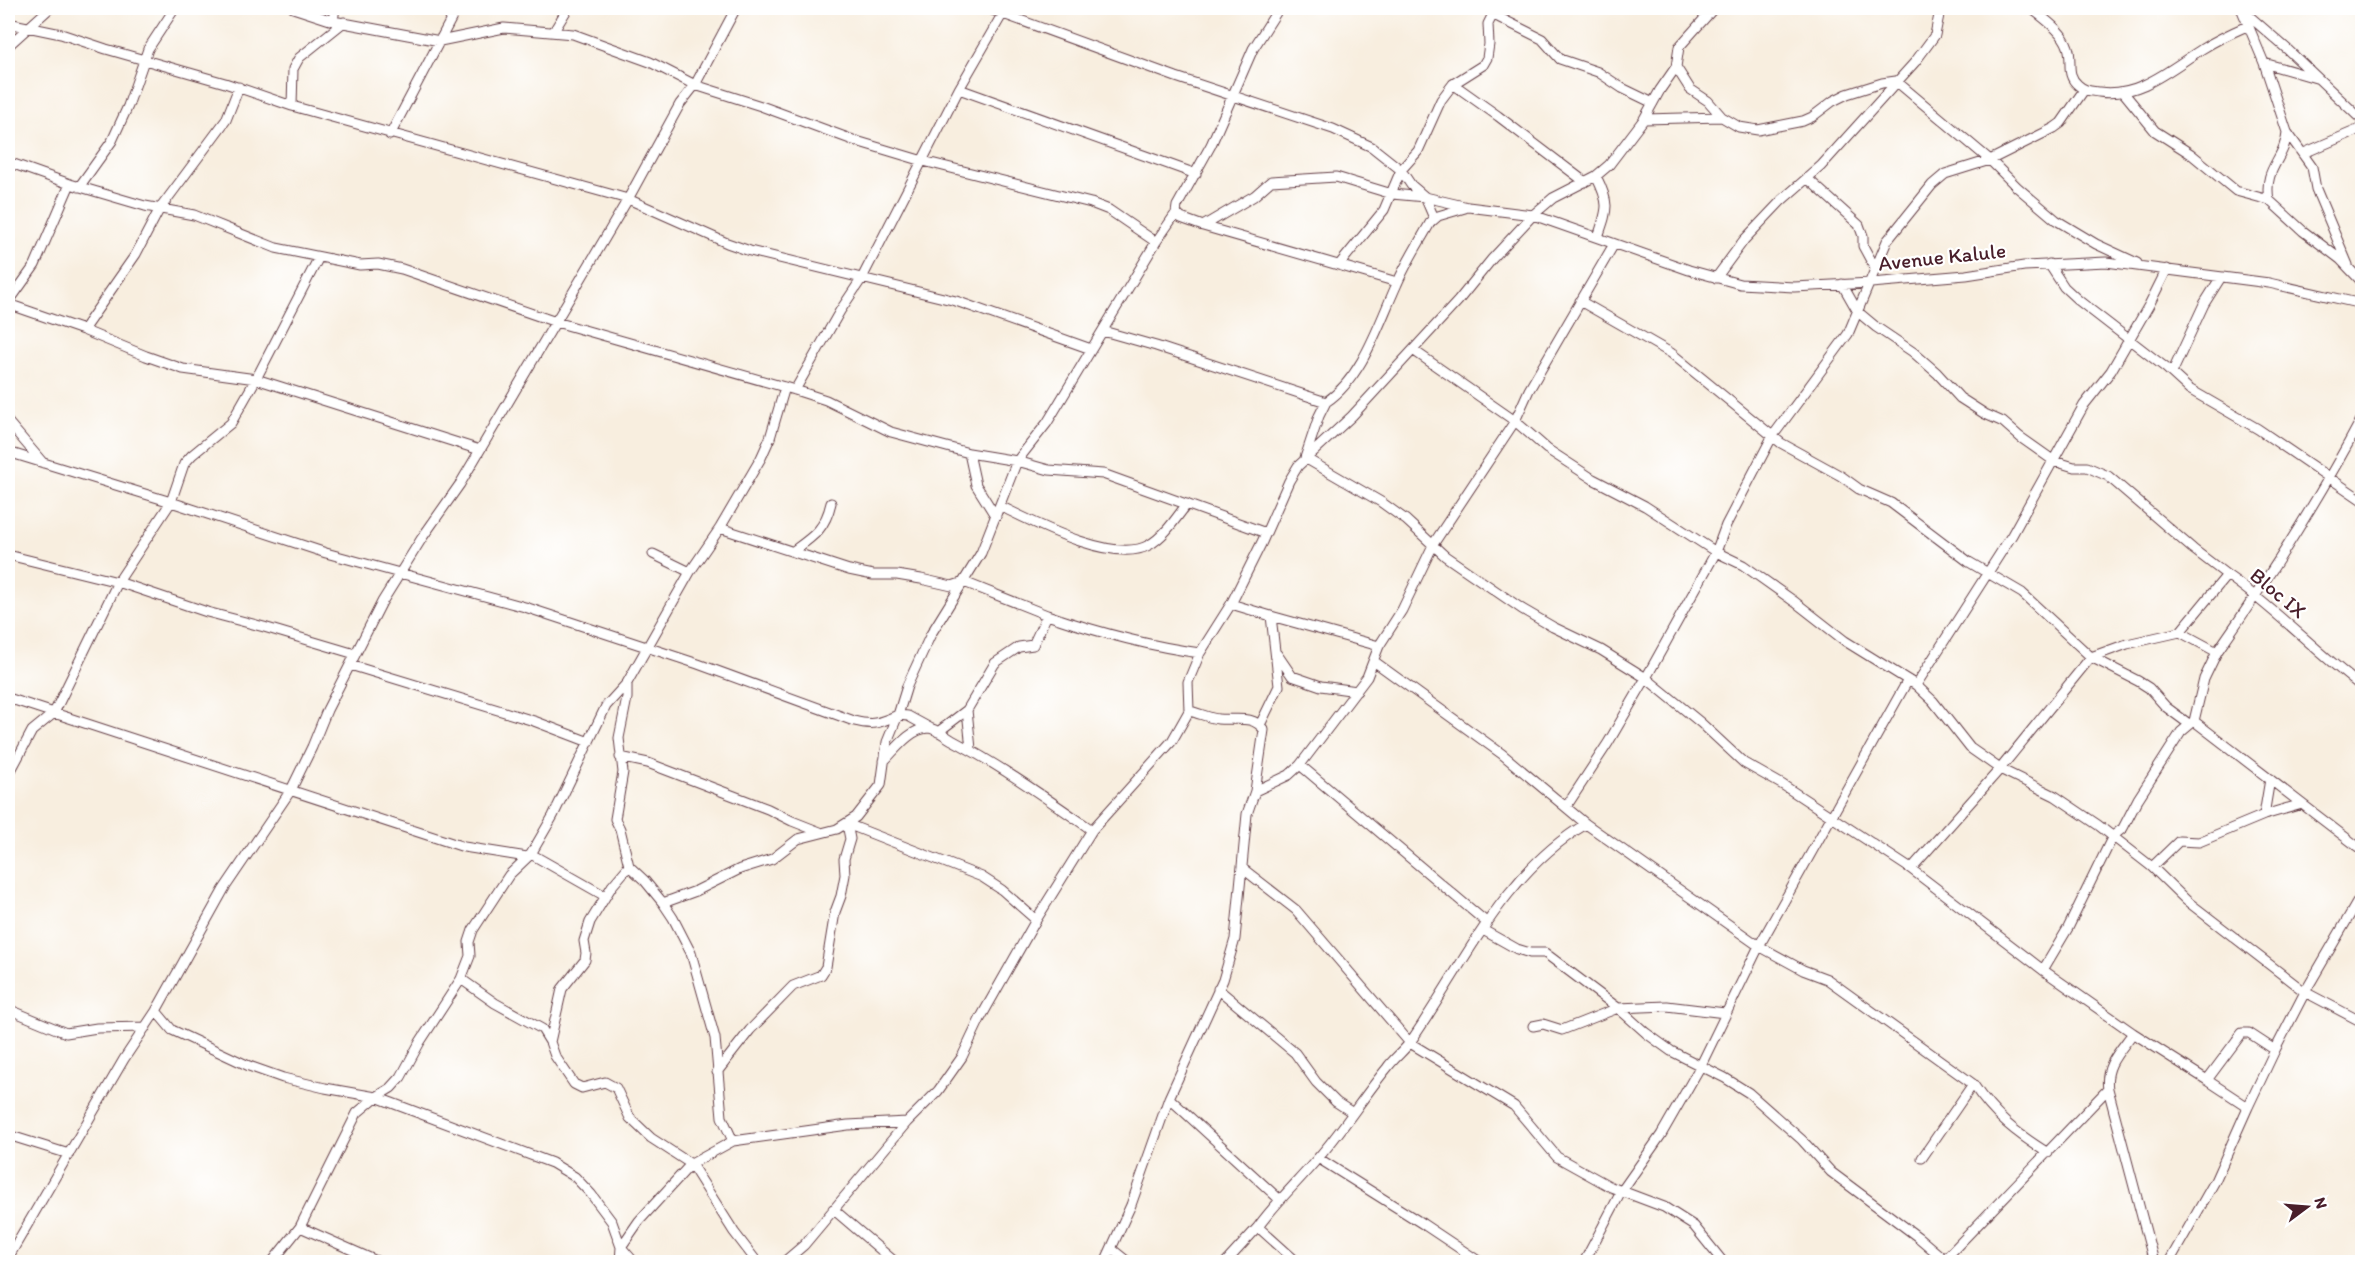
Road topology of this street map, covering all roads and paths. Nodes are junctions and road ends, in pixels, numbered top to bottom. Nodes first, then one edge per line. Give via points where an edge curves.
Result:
1 (50, 8) edge
2 (175, 8) edge
3 (293, 8) edge
4 (335, 8) edge
5 (457, 8) edge
6 (568, 8) edge
7 (736, 8) edge
8 (987, 8) edge
9 (1279, 8) edge
10 (1714, 8) edge
11 (1943, 8) edge
12 (2031, 8) edge
13 (2241, 8) edge
14 (1494, 11) edge
15 (1009, 12) edge
16 (333, 21) junction
17 (344, 22) junction
18 (8, 25) edge
19 (2247, 26) junction
20 (30, 27) junction
21 (554, 31) junction
22 (440, 41) junction
23 (11, 43) edge
24 (144, 60) junction
25 (2264, 63) junction
26 (1676, 67) junction
27 (2321, 80) junction
28 (1896, 81) junction
29 (1453, 84) junction
30 (694, 85) junction
31 (239, 87) junction
32 (959, 88) junction
33 (2084, 90) junction
34 (2124, 93) junction
35 (1231, 95) junction
36 (1653, 103) junction
37 (292, 106) junction
38 (1722, 117) junction
39 (1644, 119) junction
40 (2362, 120) edge
41 (2362, 128) edge
42 (2287, 132) junction
43 (390, 135) junction
44 (2304, 153) junction
45 (1990, 160) junction
46 (923, 161) junction
47 (8, 162) edge
48 (1401, 170) junction
49 (1196, 174) junction
50 (1596, 176) junction
51 (1807, 178) junction
52 (1585, 182) junction
53 (75, 185) junction
54 (1392, 194) junction
55 (1425, 197) junction
56 (628, 199) junction
57 (2269, 200) junction
58 (1468, 207) junction
59 (159, 210) junction
60 (1176, 213) junction
61 (1533, 215) junction
62 (1434, 218) junction
63 (1203, 226) junction
64 (1598, 237) junction
65 (1156, 242) junction
66 (1614, 244) junction
67 (319, 257) junction
68 (2049, 264) junction
69 (1339, 265) junction
70 (2143, 266) junction
71 (2349, 267) junction
72 (1875, 268) junction
73 (2167, 269) junction
74 (2221, 277) junction
75 (862, 278) junction
76 (1716, 278) junction
77 (1397, 282) junction
78 (2362, 282) edge
79 (1871, 283) junction
80 (1842, 284) junction
81 (1580, 301) junction
82 (8, 304) edge
83 (2362, 304) edge
84 (1858, 312) junction
85 (556, 322) junction
86 (83, 330) junction
87 (1103, 331) junction
88 (2129, 340) junction
89 (1091, 349) junction
90 (1413, 350) junction
91 (2172, 373) junction
92 (256, 379) junction
93 (785, 387) junction
94 (795, 390) junction
95 (1326, 402) junction
96 (2362, 418) edge
97 (1515, 421) junction
98 (8, 422) edge
99 (1772, 437) junction
100 (480, 450) junction
101 (8, 452) edge
102 (969, 453) junction
103 (1305, 458) junction
104 (1017, 461) junction
105 (2054, 461) junction
106 (43, 463) junction
107 (2330, 477) junction
108 (2362, 500) edge
109 (171, 502) junction
110 (831, 502) dead end
111 (1187, 504) junction
112 (1000, 506) junction
113 (996, 516) junction
114 (720, 528) junction
115 (1266, 533) junction
116 (1434, 543) junction
117 (793, 551) junction
118 (1716, 552) junction
119 (653, 554) dead end
120 (8, 555) edge
121 (690, 572) junction
122 (399, 574) junction
123 (1988, 574) junction
124 (2227, 575) junction
125 (118, 582) junction
126 (964, 582) junction
127 (2256, 597) junction
128 (1231, 604) junction
129 (1047, 615) junction
130 (1271, 616) junction
131 (2180, 632) junction
132 (1379, 646) junction
133 (648, 647) junction
134 (1275, 651) junction
135 (2217, 652) junction
136 (1200, 653) junction
137 (355, 654) junction
138 (2091, 657) junction
139 (1375, 662) junction
140 (350, 665) junction
141 (1292, 676) junction
142 (1646, 678) junction
143 (1912, 682) junction
144 (627, 683) junction
145 (1279, 686) junction
146 (2362, 687) edge
147 (1357, 691) junction
148 (8, 698) edge
149 (967, 710) junction
150 (1189, 711) junction
151 (54, 713) junction
152 (898, 715) junction
153 (2191, 722) junction
154 (877, 724) junction
155 (1260, 725) junction
156 (934, 730) junction
157 (589, 742) junction
158 (887, 742) junction
159 (970, 749) junction
160 (620, 757) junction
161 (884, 761) junction
162 (1300, 765) junction
163 (2000, 770) junction
164 (8, 776) edge
165 (2270, 779) junction
166 (291, 790) junction
167 (1255, 791) junction
168 (2302, 804) junction
169 (1566, 807) junction
170 (2264, 815) junction
171 (1832, 816) junction
172 (847, 824) junction
173 (1586, 824) junction
174 (1092, 830) junction
175 (820, 832) junction
176 (2113, 836) junction
177 (2362, 850) edge
178 (529, 856) junction
179 (629, 866) junction
180 (2152, 867) junction
181 (1242, 868) junction
182 (1911, 869) junction
183 (2362, 894) edge
184 (604, 896) junction
185 (663, 903) junction
186 (1036, 920) junction
187 (1485, 926) junction
188 (1759, 946) junction
189 (2043, 970) junction
190 (461, 979) junction
191 (1218, 989) junction
192 (2305, 992) junction
193 (1618, 1008) junction
194 (8, 1009) edge
195 (156, 1011) junction
196 (1725, 1013) junction
197 (2362, 1022) edge
198 (146, 1026) junction
199 (1533, 1026) dead end
200 (2133, 1033) junction
201 (550, 1042) junction
202 (1410, 1043) junction
203 (2275, 1050) junction
204 (1700, 1067) junction
205 (717, 1073) junction
206 (2206, 1080) junction
207 (1973, 1084) junction
208 (2108, 1089) junction
209 (376, 1097) junction
210 (1170, 1098) junction
211 (2248, 1107) junction
212 (1353, 1113) junction
213 (907, 1122) junction
214 (8, 1135) edge
215 (733, 1141) junction
216 (2048, 1153) junction
217 (69, 1154) junction
218 (1318, 1158) junction
219 (1922, 1158) dead end
220 (691, 1164) junction
221 (1621, 1192) junction
222 (1279, 1199) junction
223 (833, 1209) junction
224 (300, 1227) junction
225 (1258, 1227) junction
226 (621, 1247) junction
227 (1113, 1250) junction
228 (8, 1258) edge
229 (1943, 1261) edge
230 (272, 1263) edge
231 (379, 1263) edge
232 (620, 1263) edge
233 (634, 1263) edge
234 (757, 1263) edge
235 (784, 1263) edge
236 (895, 1263) edge
237 (1105, 1263) edge
238 (1128, 1263) edge
239 (1226, 1263) edge
240 (1297, 1263) edge
241 (1480, 1263) edge
242 (1584, 1263) edge
243 (1723, 1263) edge
244 (2154, 1263) edge
245 (2169, 1263) edge

1 - 20 street
2 - 24 street
3 - 16 street
4 - 16 street
5 - 22 street
6 - 21 street
7 - 30 street
8 - 15 street
9 - 35 street
10 - 26 street via 1679,47
11 - 28 street via 1935,35
12 - 33 street via 2063,37 2070,56 2069,71
13 - 19 street
13 - 27 street
14 - 29 street via 1488,24 1487,58 1478,70
14 - 36 street via 1542,39 1560,58 1598,72
15 - 32 street
15 - 35 street
16 - 17 street
17 - 22 street
17 - 37 street via 299,58 293,69
18 - 20 street
18 - 23 street
19 - 25 street
19 - 34 street
20 - 23 street
20 - 24 street
21 - 22 street via 496,28
21 - 30 street via 592,40 650,62
22 - 43 street
24 - 31 street
24 - 53 street via 112,141
25 - 27 street
25 - 42 street
26 - 36 street
26 - 38 street via 1690,89
27 - 40 street
28 - 38 street via 1847,94 1803,121 1758,130 1730,124
28 - 45 street
28 - 51 street
29 - 48 street via 1441,100 1418,151
29 - 52 street
30 - 46 street
30 - 56 street
31 - 37 street
31 - 59 street via 226,120
32 - 46 street
32 - 49 street
33 - 34 street
33 - 45 street via 2061,123
34 - 57 street via 2155,131 2236,191
35 - 48 street via 1333,129 1372,147
35 - 49 street
36 - 39 street
37 - 43 street
38 - 39 street
39 - 50 street
41 - 44 street
42 - 44 street
42 - 57 street via 2267,184
43 - 56 street
44 - 71 street via 2313,167 2316,189
45 - 70 street via 2065,227
45 - 72 street via 1937,180 1887,241
46 - 65 street via 1091,203 1109,210
46 - 75 street
47 - 53 street
48 - 54 street
48 - 55 street
49 - 60 street
50 - 52 street
50 - 64 street via 1607,208
51 - 72 street via 1859,225 1863,246
51 - 76 street via 1744,240
52 - 61 street via 1553,198
53 - 59 street
53 - 82 street via 35,265
54 - 55 street, Avenue Kalule
54 - 63 street, Avenue Kalule via 1336,177 1271,181 1254,196
54 - 69 street
55 - 58 street, Avenue Kalule
55 - 62 street
56 - 75 street via 727,243
56 - 85 street
57 - 71 street
58 - 61 street, Avenue Kalule
58 - 62 street
59 - 67 street via 194,214 276,248
59 - 86 street via 136,254
60 - 63 street
60 - 65 street
61 - 64 street, Avenue Kalule
61 - 90 street
62 - 77 street
63 - 69 street
64 - 66 street, Avenue Kalule
65 - 87 street
66 - 76 street, Avenue Kalule
66 - 81 street
67 - 85 street via 402,269
67 - 92 street
68 - 70 street, Avenue Kalule via 2100,262
68 - 79 street, Avenue Kalule
68 - 88 street via 2064,287
69 - 77 street
70 - 73 street, Avenue Kalule
71 - 78 street
72 - 79 street
73 - 74 street, Avenue Kalule
73 - 88 street
74 - 83 street, Avenue Kalule via 2269,283
74 - 91 street
75 - 89 street via 956,301
75 - 94 street
76 - 80 street, Avenue Kalule via 1762,286
77 - 95 street via 1369,349 1342,388
79 - 80 street, Avenue Kalule
79 - 84 street
80 - 84 street
81 - 97 street
81 - 99 street via 1671,353
82 - 86 street
84 - 99 street via 1848,334
84 - 105 street via 1913,352 1960,398 2003,422
85 - 93 street
85 - 100 street
86 - 92 street via 183,369
87 - 89 street
87 - 95 street
88 - 91 street
88 - 105 street via 2108,377 2079,412
89 - 104 street via 1047,423
90 - 97 street
90 - 103 street via 1352,416
91 - 107 street via 2189,389
92 - 100 street
92 - 109 street via 231,423 184,464
93 - 94 street
93 - 114 street via 761,458
94 - 102 street via 826,400 891,432
95 - 103 street
96 - 107 street
97 - 116 street
97 - 118 street via 1547,449 1593,479 1645,506
98 - 106 street
99 - 118 street
99 - 123 street via 1859,489 1891,503
100 - 122 street
101 - 106 street
102 - 104 street
102 - 113 street via 976,485
103 - 115 street via 1288,481
103 - 116 street via 1381,502
104 - 111 street via 1049,471 1103,474
104 - 112 street
105 - 123 street
105 - 124 street via 2087,467 2108,477
106 - 109 street
107 - 108 street
107 - 127 street
109 - 122 street
109 - 125 street
110 - 117 street via 822,528
111 - 112 street via 1160,537 1147,547 1129,549 1064,536
111 - 115 street
112 - 113 street
113 - 126 street
114 - 117 street
114 - 121 street
115 - 128 street
116 - 132 street via 1402,610
116 - 142 street via 1445,556 1522,609
117 - 126 street via 873,575 897,575 952,586
118 - 142 street
118 - 143 street via 1743,565 1845,641
119 - 121 street
120 - 125 street
121 - 133 street
122 - 133 street via 514,604
122 - 137 street
123 - 138 street via 2022,593
123 - 143 street
124 - 127 street, Bloc IX
124 - 131 street, Bloc IX
125 - 137 street
125 - 151 street
126 - 129 street
126 - 152 street via 931,634
127 - 135 street
127 - 146 street, Bloc IX
128 - 130 street
128 - 136 street
129 - 136 street via 1093,631
129 - 149 street via 1033,645 1019,647 995,663
130 - 132 street
130 - 134 street
131 - 135 street
131 - 138 street
132 - 139 street
133 - 144 street
133 - 154 street via 854,721
134 - 141 street
134 - 145 street
135 - 153 street
136 - 150 street via 1188,682
137 - 140 street
138 - 153 street via 2149,688 2166,707
138 - 163 street
139 - 147 street
139 - 169 street via 1502,754
140 - 157 street via 507,712
140 - 166 street
141 - 145 street
141 - 147 street via 1321,687
142 - 169 street
142 - 171 street via 1744,763
143 - 163 street via 1934,701 1970,748
143 - 171 street
144 - 157 street via 606,706
144 - 160 street
145 - 155 street
147 - 162 street
148 - 151 street
149 - 156 street
149 - 159 street
150 - 155 street
150 - 174 street via 1172,741
151 - 164 street via 32,731
151 - 166 street
152 - 154 street
152 - 156 street
152 - 158 street
153 - 165 street
153 - 176 street via 2171,746 2123,828
154 - 158 street
155 - 167 street via 1264,730
156 - 159 street
156 - 161 street via 919,730
157 - 178 street
158 - 161 street
159 - 174 street
160 - 175 street via 648,763
160 - 179 street via 623,772 615,819
161 - 172 street via 881,785
162 - 167 street via 1289,776
162 - 187 street
163 - 176 street via 2055,796
163 - 182 street
165 - 168 street
165 - 170 street
166 - 178 street via 464,847
166 - 195 street via 224,889
167 - 181 street via 1247,814
168 - 170 street
168 - 177 street
169 - 173 street
170 - 180 street via 2199,842 2179,841
171 - 182 street
171 - 188 street
172 - 175 street
172 - 186 street via 982,877
172 - 205 street via 850,839 826,967 820,975 793,986 750,1030
173 - 187 street via 1562,838 1526,870
173 - 188 street
174 - 186 street
175 - 185 street via 798,839 772,859
176 - 180 street
176 - 189 street
178 - 184 street
178 - 190 street via 509,875 472,930 470,957
179 - 184 street
179 - 185 street
180 - 192 street via 2194,907
181 - 191 street via 1235,939
181 - 202 street via 1296,910
182 - 189 street
183 - 192 street
184 - 201 street via 584,941 585,960 562,989
185 - 205 street via 691,953 716,1038
186 - 213 street via 962,1057 938,1091
187 - 193 street via 1517,949 1545,953
187 - 202 street
188 - 196 street
188 - 207 street via 1827,979
189 - 200 street
190 - 201 street via 542,1029
190 - 209 street via 401,1077
191 - 210 street
191 - 212 street via 1295,1053 1316,1082
192 - 197 street
192 - 203 street
193 - 196 street via 1667,1006
193 - 199 street via 1562,1030 1543,1024
193 - 204 street via 1671,1051
194 - 198 street via 66,1033
195 - 198 street
195 - 209 street via 172,1030 249,1066
196 - 204 street
198 - 217 street
200 - 206 street
200 - 208 street via 2109,1068
201 - 220 street via 574,1084 582,1088 605,1082 616,1088 630,1118
202 - 212 street
202 - 221 street via 1514,1106 1557,1157
203 - 206 street via 2249,1033 2241,1034
203 - 211 street
204 - 221 street via 1661,1135
204 - 229 street via 1749,1094 1802,1140 1831,1172 1918,1237
205 - 215 street via 722,1117
206 - 211 street
207 - 216 street via 1987,1106 2005,1123
207 - 219 street
208 - 216 street
208 - 244 street
209 - 224 street via 357,1113
209 - 226 street via 552,1163 575,1177 612,1222
210 - 222 street
210 - 227 street
211 - 245 street via 2215,1181
212 - 218 street
213 - 215 street via 848,1125
213 - 223 street
214 - 217 street
215 - 220 street
216 - 229 street
217 - 228 street
218 - 222 street
218 - 241 street
220 - 226 street via 639,1221
220 - 234 street
221 - 242 street
221 - 243 street via 1664,1207 1694,1226
222 - 225 street
223 - 235 street
223 - 236 street
224 - 230 street
224 - 231 street
225 - 239 street
225 - 240 street
226 - 232 street
226 - 233 street
227 - 237 street
227 - 238 street

